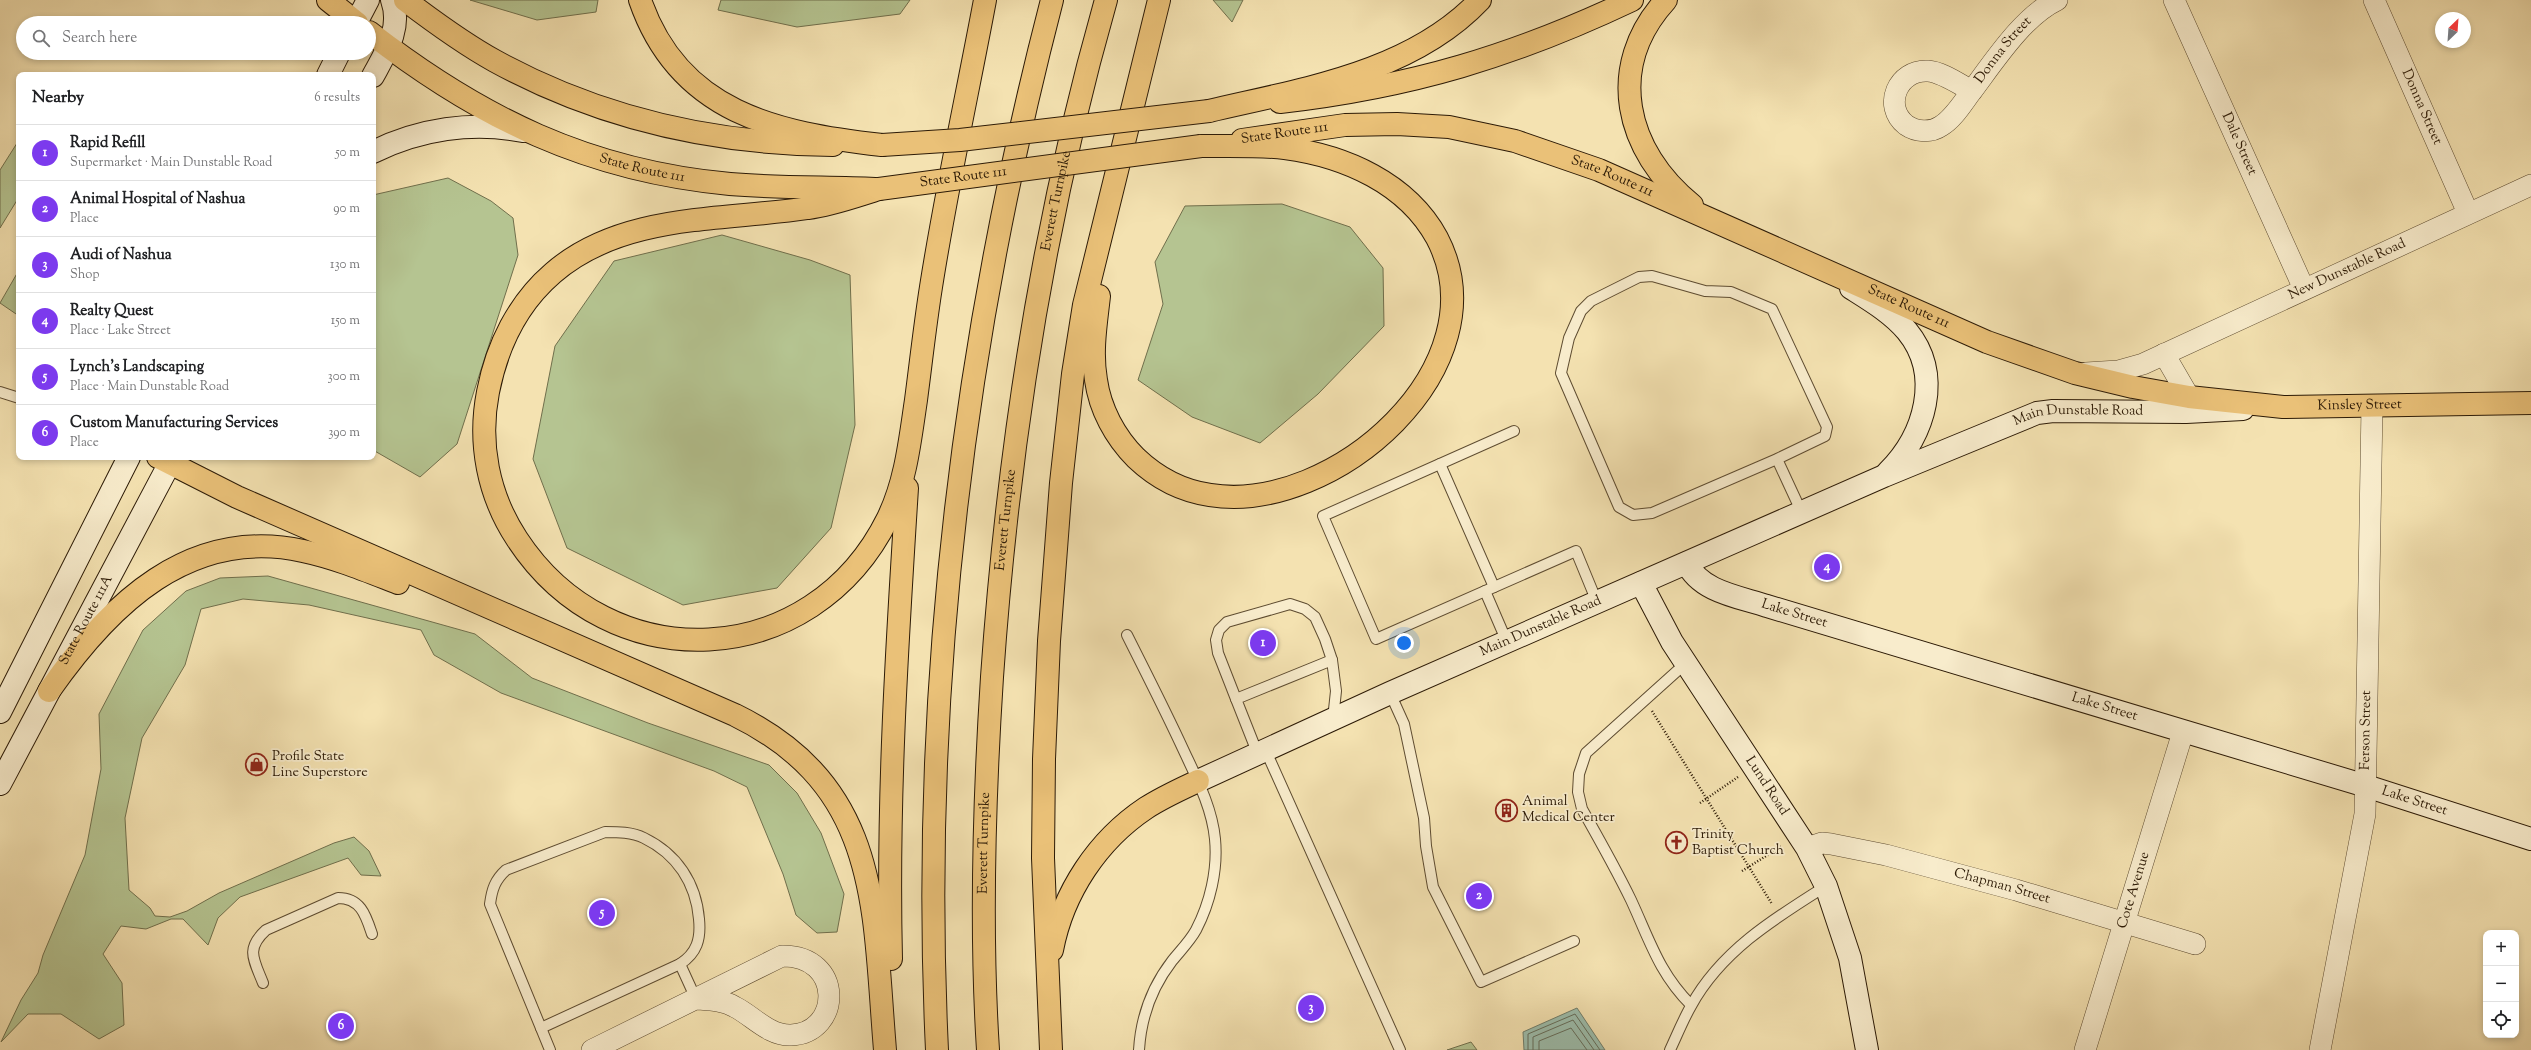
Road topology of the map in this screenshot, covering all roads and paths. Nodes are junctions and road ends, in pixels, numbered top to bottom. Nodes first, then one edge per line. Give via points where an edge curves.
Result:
1 (328, 0) edge
2 (368, 0) edge
3 (392, 0) edge
4 (405, 0) edge
5 (640, 0) edge
6 (985, 0) edge
7 (997, 0) edge
8 (1052, 0) edge
9 (1106, 0) edge
10 (1159, 0) edge
11 (1480, 0) edge
12 (1632, 0) edge
13 (1666, 0) edge
14 (2057, 0) edge
15 (2174, 0) edge
16 (2374, 0) edge
17 (348, 16) edge
18 (362, 16) edge
19 (376, 38) edge
20 (388, 47) junction
21 (336, 60) edge
22 (330, 72) edge
23 (375, 72) edge
24 (1972, 90) dead end
25 (1209, 111) junction
26 (528, 132) junction
27 (882, 145) junction
28 (1201, 146) junction
29 (376, 151) edge
30 (956, 153) junction
31 (2531, 185) edge
32 (879, 189) junction
33 (1108, 203) junction
34 (2468, 213) junction
35 (1725, 227) junction
36 (1808, 264) junction
37 (2304, 289) junction
38 (2164, 354) junction
39 (2075, 373) junction
40 (0, 393) edge
41 (16, 397) edge
42 (2189, 397) junction
43 (2531, 403) edge
44 (2283, 407) junction
45 (2372, 407) junction
46 (1514, 431) dead end
47 (910, 446) junction
48 (1777, 459) junction
49 (126, 460) edge
50 (166, 460) edge
51 (169, 460) edge
52 (1440, 464) junction
53 (1884, 476) junction
54 (1802, 513) junction
55 (1687, 563) junction
56 (1641, 583) junction
57 (1489, 589) junction
58 (1598, 602) junction
59 (1127, 635) dead end
60 (1507, 642) junction
61 (1332, 660) junction
62 (1686, 663) junction
63 (675, 689) junction
64 (49, 691) junction
65 (1390, 693) junction
66 (1236, 699) junction
67 (1644, 699) junction
68 (0, 712) edge
69 (1333, 719) junction
70 (2183, 732) junction
71 (1261, 750) junction
72 (1754, 766) junction
73 (1198, 781) junction
74 (0, 784) edge
75 (2366, 786) junction
76 (1706, 799) junction
77 (1700, 803) dead end
78 (2531, 839) edge
79 (1803, 841) junction
80 (1748, 867) junction
81 (1742, 871) dead end
82 (1826, 886) junction
83 (1766, 895) dead end
84 (2124, 924) junction
85 (372, 934) dead end
86 (1574, 941) dead end
87 (2195, 944) dead end
88 (680, 964) junction
89 (263, 983) dead end
90 (1048, 984) junction
91 (696, 999) junction
92 (1691, 1005) junction
93 (541, 1028) junction
94 (550, 1050) edge
95 (592, 1050) edge
96 (886, 1050) edge
97 (893, 1050) edge
98 (937, 1050) edge
99 (988, 1050) edge
100 (1051, 1050) edge
101 (1139, 1050) edge
102 (1400, 1050) edge
103 (1670, 1050) edge
104 (1867, 1050) edge
105 (2085, 1050) edge
106 (2320, 1050) edge

1 - 17 main road, State Route 111
2 - 18 street
3 - 20 street via 395,20
4 - 27 main road via 468,45 508,68 549,88 620,114 717,137 786,143
5 - 27 main road via 657,38 672,60 700,89 726,106 745,116 781,128
6 - 30 main road
7 - 30 main road
8 - 98 main road via 993,257 970,394 952,531 934,809
9 - 99 main road, Everett Turnpike via 1069,144 1043,271 1009,486 996,624 987,763 984,902
10 - 33 main road
11 - 25 main road via 1436,36 1392,60 1325,83
12 - 25 main road via 1542,41 1445,72 1341,94
13 - 35 main road via 1648,24 1633,59 1629,92 1633,120 1644,149 1660,174 1691,204
14 - 24 street, Donna Street via 2046,5 2031,18
15 - 37 street, Dale Street
16 - 34 street, Donna Street
19 - 20 main road, State Route 111
20 - 23 street
20 - 26 main road, State Route 111 via 459,96
21 - 22 street
25 - 27 main road, bridge via 960,140
26 - 29 street via 498,127 452,128 408,138
26 - 32 main road, State Route 111 via 594,156 683,178 754,186
28 - 32 main road, State Route 111, bridge
28 - 33 main road via 1284,148 1349,164 1374,176 1403,196 1419,212 1438,241 1446,261 1451,294 1450,328 1442,355 1429,380 1406,410 1353,456 1313,478 1285,488 1232,497 1210,495 1179,486 1150,470 1133,454 1119,437 1104,409 1094,370
28 - 35 main road, State Route 111 via 1345,125 1449,127 1499,137 1553,153 1599,170
30 - 47 main road via 930,292
31 - 34 street, New Dunstable Road
32 - 47 main road via 814,208 686,222 629,232 606,240 564,264 542,283 525,304 499,350 486,404 485,458 492,490 507,525 535,564 567,596 591,612 623,627 666,638 697,640 728,638 774,625 803,610 841,581 873,543 890,514 901,485
33 - 90 main road via 1077,345 1057,525 1048,641 1043,858
34 - 37 street, New Dunstable Road
35 - 36 main road, State Route 111
36 - 39 main road, State Route 111 via 1974,337
36 - 53 street, Main Dunstable Road via 1859,293 1890,315 1907,332 1922,358 1927,390 1922,419 1909,447
37 - 38 street, New Dunstable Road
38 - 39 street, New Dunstable Road via 2128,369
38 - 42 street
39 - 42 main road, State Route 111
40 - 41 lane
42 - 44 main road, Kinsley Street
43 - 45 main road, Kinsley Street
44 - 45 main road, Kinsley Street
44 - 53 street, Main Dunstable Road via 2186,412 2046,412 2020,419
45 - 75 street, Ferson Street
46 - 52 lane
47 - 97 main road via 890,771 889,870
48 - 48 lane via 1652,513 1632,515 1619,507 1561,373 1569,338 1581,311 1591,301 1639,277 1652,276 1704,291 1731,292 1772,310 1827,428 1825,436
48 - 54 lane
49 - 68 street
50 - 64 street, State Route 111A
51 - 63 main road via 237,498
52 - 57 lane
52 - 57 lane via 1323,516 1376,639
53 - 54 street, Main Dunstable Road
54 - 55 street, Main Dunstable Road
55 - 56 street, Main Dunstable Road
55 - 70 street, Lake Street via 1699,579 1726,593
56 - 58 street, Main Dunstable Road
56 - 62 street, Lund Road via 1661,623
57 - 58 lane via 1576,551
57 - 60 lane
58 - 60 street, Main Dunstable Road
59 - 73 lane
60 - 65 street, Main Dunstable Road
61 - 66 lane
61 - 66 lane via 1315,617 1305,609 1290,604 1227,622 1219,630 1216,640 1218,653
61 - 69 lane via 1336,690
62 - 67 lane
62 - 72 street, Lund Road
63 - 64 main road via 334,559 302,550 263,547 226,550 199,557 173,568 147,584 99,627
63 - 96 main road via 774,737 809,766 837,801 856,840 870,890
64 - 74 street, State Route 111A
65 - 69 street, Main Dunstable Road
65 - 86 lane via 1404,724 1409,745 1424,818 1433,887 1481,982
66 - 71 lane
67 - 76 path
67 - 92 lane via 1586,753 1579,774 1578,792 1582,809 1630,900 1660,966 1673,987
69 - 71 street, Main Dunstable Road
70 - 75 street, Lake Street
70 - 84 street, Cote Avenue
71 - 73 street, Main Dunstable Road
71 - 102 lane
72 - 76 path
72 - 79 street, Lund Road
73 - 90 main road via 1153,803 1136,815 1113,834 1092,859 1076,885 1060,921 1054,941
73 - 101 lane via 1215,839 1212,887 1203,916 1194,933 1156,984 1140,1032
75 - 78 street, Lake Street
75 - 106 street, Ferson Street via 2364,823
76 - 77 path
76 - 80 path
79 - 80 path
79 - 82 street, Lund Road
79 - 84 street, Chapman Street via 1886,855 2016,890
80 - 81 path
80 - 83 path
82 - 92 lane via 1779,915 1737,949 1721,964
82 - 104 street, Lund Road via 1850,958
84 - 87 street, Chapman Street
84 - 105 street, Cote Avenue
85 - 89 lane via 365,913 358,904 347,898 338,898 266,930 257,938 253,948 253,956
88 - 91 lane
88 - 93 lane
88 - 93 lane via 691,957 697,947 700,931 698,902 690,881 677,862 643,837 621,832 605,832 506,870 497,879 490,904
90 - 100 main road
91 - 91 street via 782,956 795,956 818,967 826,978 829,991 824,1016 804,1033 791,1036 778,1034 766,1028 733,1006
91 - 95 street
92 - 103 lane
93 - 94 lane

